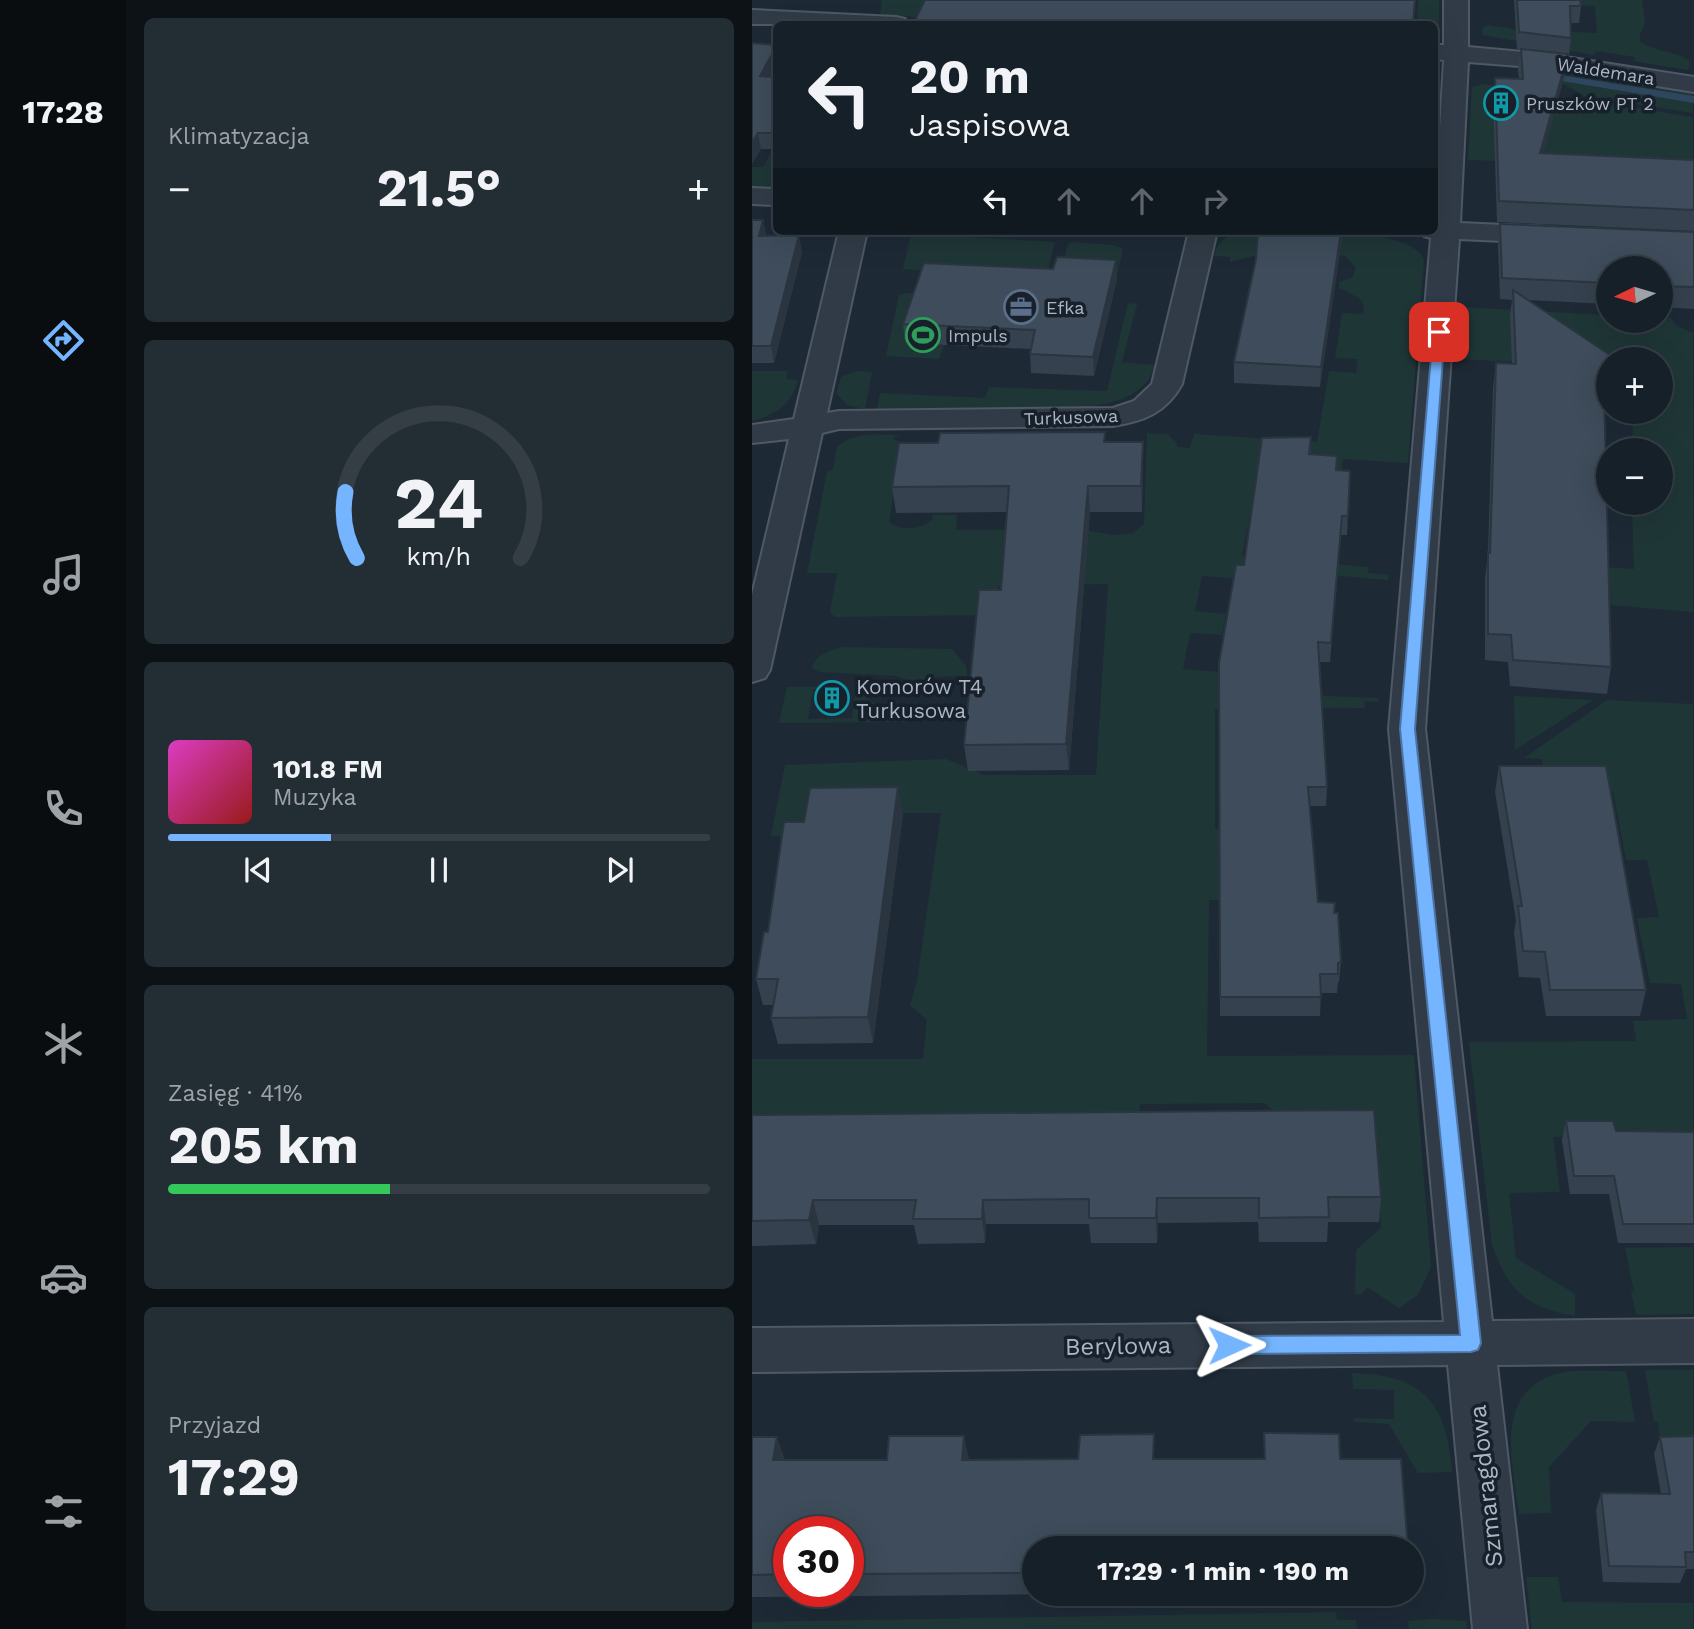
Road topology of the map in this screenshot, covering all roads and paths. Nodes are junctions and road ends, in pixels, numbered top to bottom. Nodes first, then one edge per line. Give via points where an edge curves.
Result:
1 (815, 0) edge
2 (1456, 0) edge
3 (752, 17) edge
4 (803, 21) edge
5 (828, 21) edge
6 (1445, 53) edge
7 (1694, 85) edge
8 (752, 196) edge
9 (773, 197) edge
10 (1440, 230) edge
11 (852, 235) edge
12 (1202, 235) edge
13 (1572, 236) edge
14 (806, 427) junction
15 (752, 434) edge
16 (752, 670) edge
17 (1694, 1341) edge
18 (1471, 1343) junction
19 (752, 1350) edge
20 (1500, 1629) edge

1 - 5 street
2 - 6 street, Szmaragdowa
3 - 4 street
6 - 7 street, Waldemara via 1546,61
6 - 10 street, Szmaragdowa
8 - 9 street
10 - 13 street
10 - 18 street, Szmaragdowa via 1407,729
11 - 14 street
12 - 14 street, Turkusowa via 1167,384 1158,400 1146,408 1112,417 850,420
14 - 15 street, Turkusowa
14 - 16 street
17 - 18 street, Berylowa
18 - 19 street, Berylowa
18 - 20 street, Szmaragdowa

